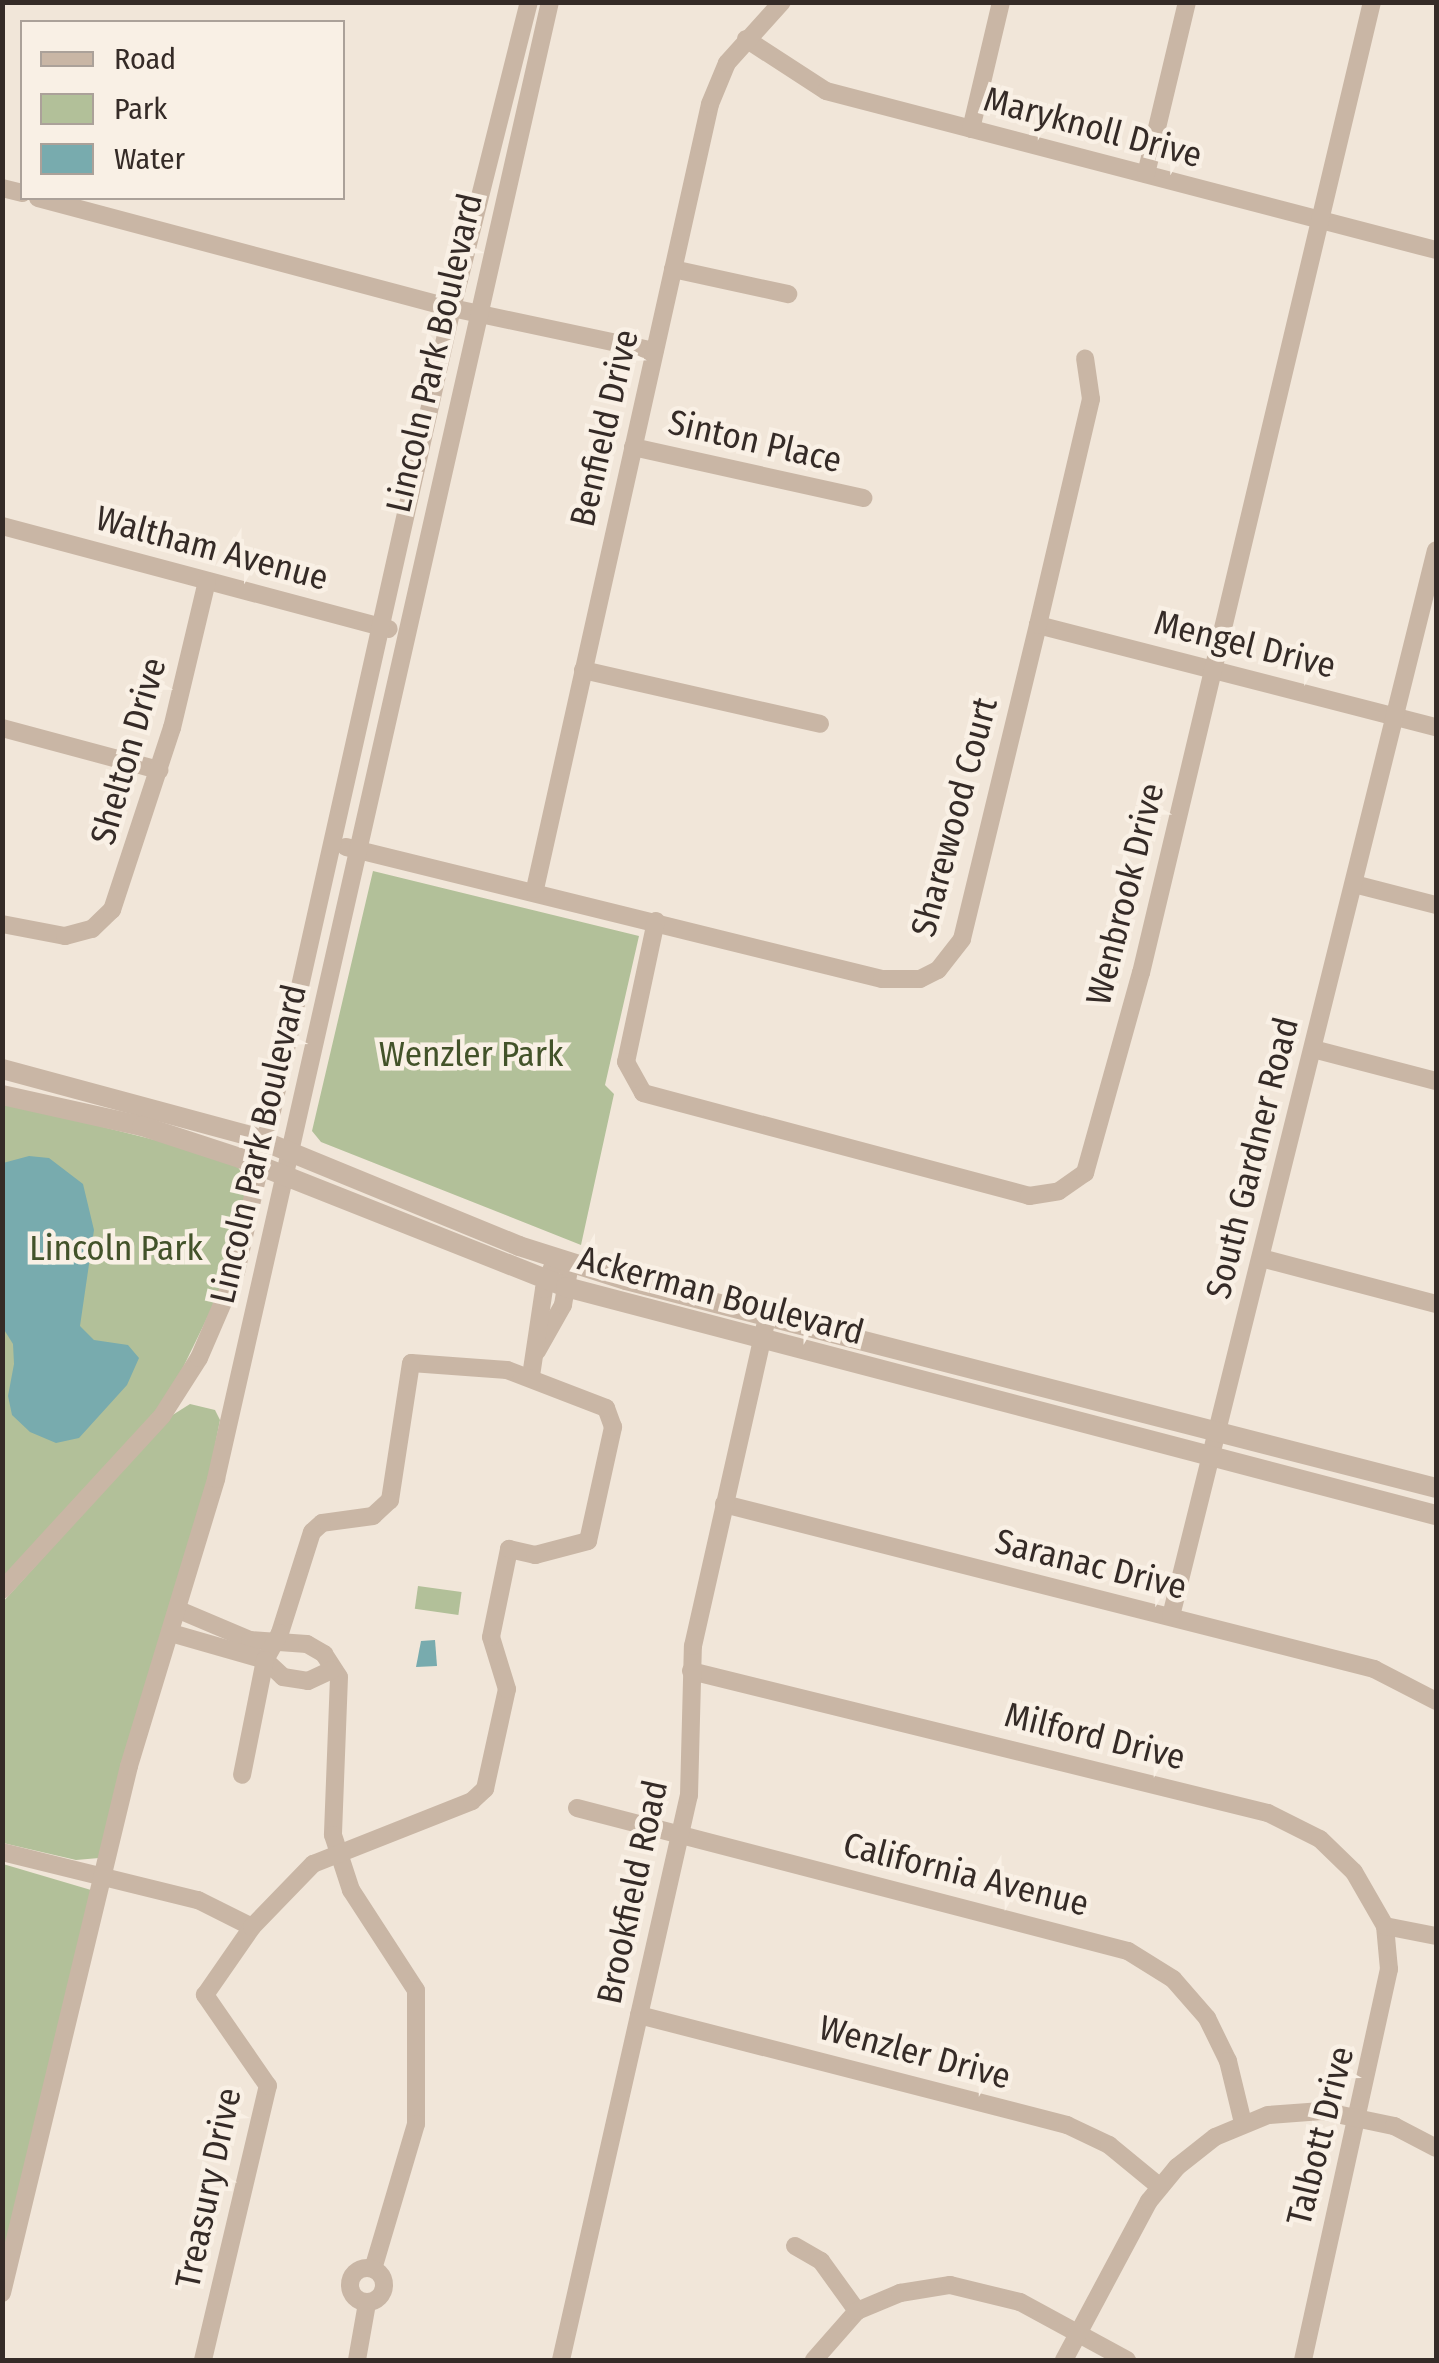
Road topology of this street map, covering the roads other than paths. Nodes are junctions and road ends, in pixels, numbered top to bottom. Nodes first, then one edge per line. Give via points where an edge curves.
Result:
1 (529, 2) edge
2 (550, 2) edge
3 (782, 2) edge
4 (1001, 2) edge
5 (1187, 2) edge
6 (1372, 2) edge
7 (746, 39) junction
8 (971, 129) junction
9 (1146, 174) junction
10 (46, 200) edge
11 (1320, 220) junction
12 (1436, 250) edge
13 (672, 269) junction
14 (788, 294) dead end
15 (452, 308) junction
16 (476, 314) junction
17 (654, 351) junction
18 (1086, 358) dead end
19 (633, 447) junction
20 (863, 498) dead end
21 (2, 526) edge
22 (1436, 550) edge
23 (207, 581) junction
24 (1038, 625) junction
25 (380, 627) junction
26 (404, 632) junction
27 (584, 670) junction
28 (1213, 670) junction
29 (1396, 716) junction
30 (820, 724) dead end
31 (1436, 726) edge
32 (2, 728) edge
33 (159, 770) junction
34 (331, 843) junction
35 (357, 849) junction
36 (1354, 884) junction
37 (534, 889) junction
38 (1436, 905) edge
39 (656, 921) junction
40 (2, 924) edge
41 (1313, 1049) junction
42 (2, 1069) edge
43 (1436, 1081) edge
44 (2, 1095) edge
45 (268, 1142) junction
46 (288, 1150) junction
47 (262, 1165) junction
48 (283, 1173) junction
49 (1261, 1258) junction
50 (563, 1261) junction
51 (557, 1284) junction
52 (1436, 1304) edge
53 (766, 1318) junction
54 (761, 1340) junction
55 (531, 1376) junction
56 (1218, 1433) junction
57 (1212, 1454) junction
58 (1436, 1488) edge
59 (724, 1504) junction
60 (1436, 1515) edge
61 (2, 1590) edge
62 (178, 1610) junction
63 (1171, 1616) junction
64 (171, 1633) junction
65 (269, 1652) junction
66 (332, 1670) junction
67 (691, 1671) junction
68 (1436, 1701) edge
69 (242, 1775) dead end
70 (577, 1808) dead end
71 (680, 1834) junction
72 (337, 1850) junction
73 (2, 1852) edge
74 (104, 1876) junction
75 (1385, 1926) junction
76 (252, 1927) junction
77 (1436, 1936) edge
78 (638, 2015) junction
79 (1359, 2116) junction
80 (1243, 2123) junction
81 (1436, 2148) edge
82 (1159, 2186) junction
83 (795, 2246) dead end
84 (372, 2269) junction
85 (2, 2293) edge
86 (367, 2303) junction
87 (857, 2311) junction
88 (1078, 2334) junction
89 (203, 2360) edge
90 (357, 2360) edge
91 (561, 2360) edge
92 (814, 2360) edge
93 (1064, 2360) edge
94 (1128, 2360) edge
95 (1303, 2360) edge

1 - 15 street, Lincoln Park Boulevard
2 - 16 street, Lincoln Park Boulevard
3 - 7 street, Benfield Drive
4 - 8 street
5 - 9 street
6 - 11 street, Wenbrook Drive
7 - 8 street, Maryknoll Drive via 826,91
7 - 13 street, Benfield Drive via 710,104
8 - 9 street, Maryknoll Drive
9 - 11 street, Maryknoll Drive
10 - 15 street
11 - 12 street, Maryknoll Drive
11 - 28 street, Wenbrook Drive
13 - 14 street
13 - 17 street, Benfield Drive
15 - 16 street
15 - 25 street, Lincoln Park Boulevard
16 - 17 street
16 - 26 street, Lincoln Park Boulevard
17 - 19 street, Benfield Drive
18 - 24 street, Sharewood Court via 1091,399
19 - 20 street, Sinton Place
19 - 27 street, Benfield Drive
21 - 23 street, Waltham Avenue
22 - 29 street, South Gardner Road
23 - 25 street, Waltham Avenue
23 - 33 street, Shelton Drive
24 - 28 street, Mengel Drive
24 - 39 street, Sharewood Court via 962,938 938,970 905,981 882,979
25 - 26 street, Waltham Avenue
25 - 34 street, Lincoln Park Boulevard
26 - 35 street, Lincoln Park Boulevard
27 - 30 street
27 - 37 street, Benfield Drive
28 - 29 street, Mengel Drive
28 - 39 street, Wenbrook Drive via 1094,1160 1059,1192 1030,1196 643,1094 626,1062
29 - 31 street, Mengel Drive
29 - 36 street, South Gardner Road
32 - 33 street
33 - 40 street, Shelton Drive via 120,897 92,929 65,936
34 - 35 street, Sharewood Court
34 - 45 street, Lincoln Park Boulevard
35 - 37 street, Sharewood Court
35 - 46 street, Lincoln Park Boulevard
36 - 38 street
36 - 41 street, South Gardner Road
37 - 39 street, Sharewood Court
41 - 43 street
41 - 49 street, South Gardner Road
42 - 45 street, Ackerman Boulevard
44 - 47 street, Ackerman Boulevard via 142,1126
45 - 46 street, Ackerman Boulevard
45 - 47 street, Lincoln Park Boulevard
46 - 48 street, Lincoln Park Boulevard
46 - 50 street, Ackerman Boulevard
47 - 48 street, Ackerman Boulevard
47 - 61 street, Lincoln Park Boulevard via 236,1272 176,1396
48 - 51 street, Ackerman Boulevard
48 - 62 street, Lincoln Park Boulevard via 216,1479
49 - 52 street
49 - 56 street, South Gardner Road
50 - 51 street
50 - 53 street, Ackerman Boulevard
51 - 54 street, Ackerman Boulevard
51 - 55 street
53 - 54 street, Brookfield Road
53 - 56 street, Ackerman Boulevard
54 - 57 street, Ackerman Boulevard
54 - 59 street, Brookfield Road
55 - 65 street via 418,1360 408,1366 390,1500 372,1516 322,1524 312,1532
55 - 72 street, Treasury Drive via 612,1415 588,1541 535,1555 510,1550 491,1637 507,1689 480,1795
56 - 57 street, South Gardner Road
56 - 58 street, Ackerman Boulevard
57 - 60 street, Ackerman Boulevard
57 - 63 street, South Gardner Road
59 - 63 street, Saranac Drive
59 - 67 street, Brookfield Road
62 - 64 street, Lincoln Park Boulevard
62 - 65 street
63 - 68 street, Saranac Drive via 1374,1669
64 - 65 street
64 - 74 street, Lincoln Park Boulevard
65 - 66 street via 307,1644 324,1654
65 - 66 street via 283,1677 308,1681
65 - 69 street
66 - 72 street via 342,1694 332,1824
67 - 71 street, Brookfield Road via 692,1763
67 - 75 street, Milford Drive via 1277,1816 1340,1857
70 - 71 street, California Avenue
71 - 78 street, Brookfield Road
71 - 80 street, California Avenue via 1128,1951 1173,1979 1207,2018 1228,2061
72 - 76 street, Treasury Drive via 302,1872
72 - 84 street via 352,1890 416,1990 416,2124
73 - 74 street
74 - 76 street via 198,1900
74 - 85 street, Lincoln Park Boulevard
75 - 77 street
75 - 79 street, Talbott Drive via 1384,2013
76 - 89 street, Treasury Drive via 205,1995 268,2086
78 - 82 street, Wenzler Drive via 1067,2125 1109,2145
78 - 91 street, Brookfield Road
79 - 80 street via 1292,2112
79 - 81 street
79 - 95 street, Talbott Drive
80 - 82 street via 1193,2152
82 - 88 street
83 - 87 street via 822,2261
84 - 86 street via 384,2291
84 - 86 street via 361,2269 350,2282 352,2294
86 - 90 street
87 - 88 street via 900,2293 950,2285 1009,2298
87 - 92 street
88 - 93 street
88 - 94 street

